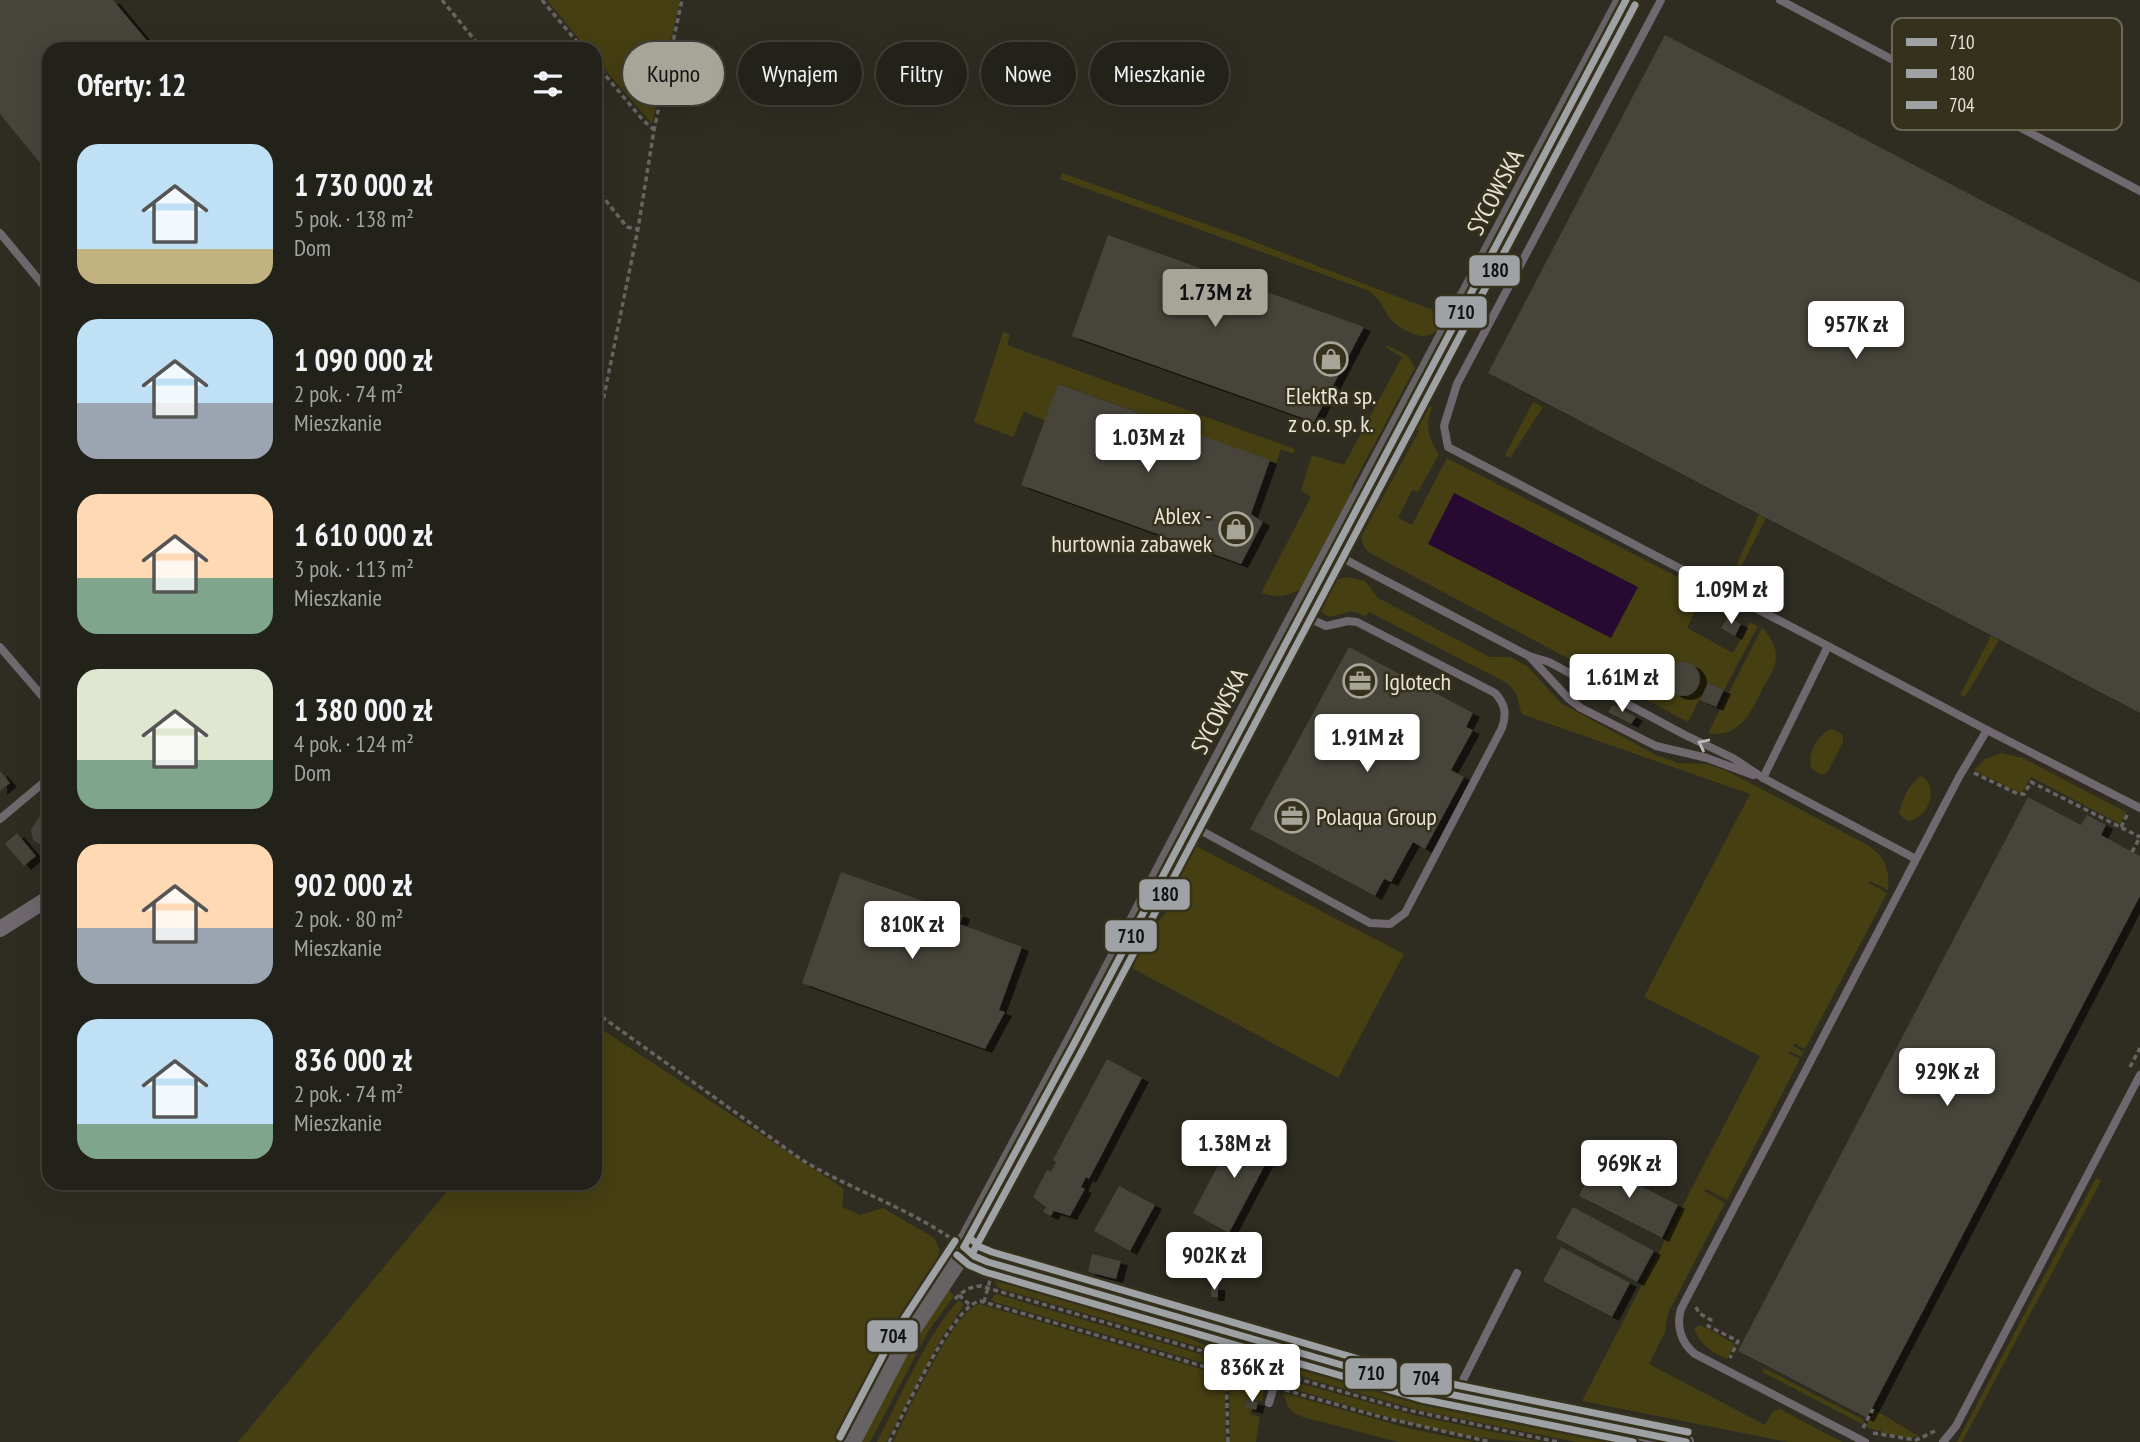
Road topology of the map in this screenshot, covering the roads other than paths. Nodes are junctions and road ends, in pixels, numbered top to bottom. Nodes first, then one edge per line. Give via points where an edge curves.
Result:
1 (1626, 0) edge
2 (1661, 0) edge
3 (1780, 0) edge
4 (1892, 59) edge
5 (2025, 130) edge
6 (2140, 191) edge
7 (0, 233) edge
8 (42, 284) edge
9 (1332, 553) junction
10 (1300, 614) junction
11 (1828, 646) junction
12 (0, 647) edge
13 (1529, 656) junction
14 (42, 696) edge
15 (1987, 730) junction
16 (1763, 778) junction
17 (42, 784) edge
18 (2140, 808) edge
19 (0, 818) edge
20 (1189, 823) junction
21 (1916, 859) junction
22 (42, 902) edge
23 (0, 929) edge
24 (2140, 1074) edge
25 (964, 1247) junction
26 (1517, 1273) dead end
27 (1285, 1349) junction
28 (1458, 1396) junction
29 (1269, 1403) dead end
30 (849, 1442) edge
31 (1686, 1442) edge
32 (1865, 1442) edge
33 (1943, 1442) edge

1 - 9 street, SYCOWSKA
2 - 11 lane via 1457,384 1444,426 1448,447
3 - 4 lane
5 - 6 lane
7 - 8 lane
9 - 10 street, SYCOWSKA
9 - 13 lane
10 - 20 street, SYCOWSKA
10 - 20 lane via 1326,626 1357,622 1502,700 1502,728 1405,914 1390,924 1370,923
11 - 15 lane
11 - 16 lane
12 - 14 lane
16 -> 13 lane via 1549,662
13 - 16 lane via 1581,708 1656,746
15 - 18 lane
15 - 21 lane
16 - 21 lane
17 - 19 lane
20 - 25 street, SYCOWSKA
21 - 32 lane via 1678,1318 1682,1339 1695,1354
22 - 23 street
24 - 33 lane via 1956,1426
25 - 27 street via 995,1264
25 - 30 street, SYCOWSKA via 903,1339
26 - 28 lane
27 - 28 street
27 - 29 lane
28 - 31 street

